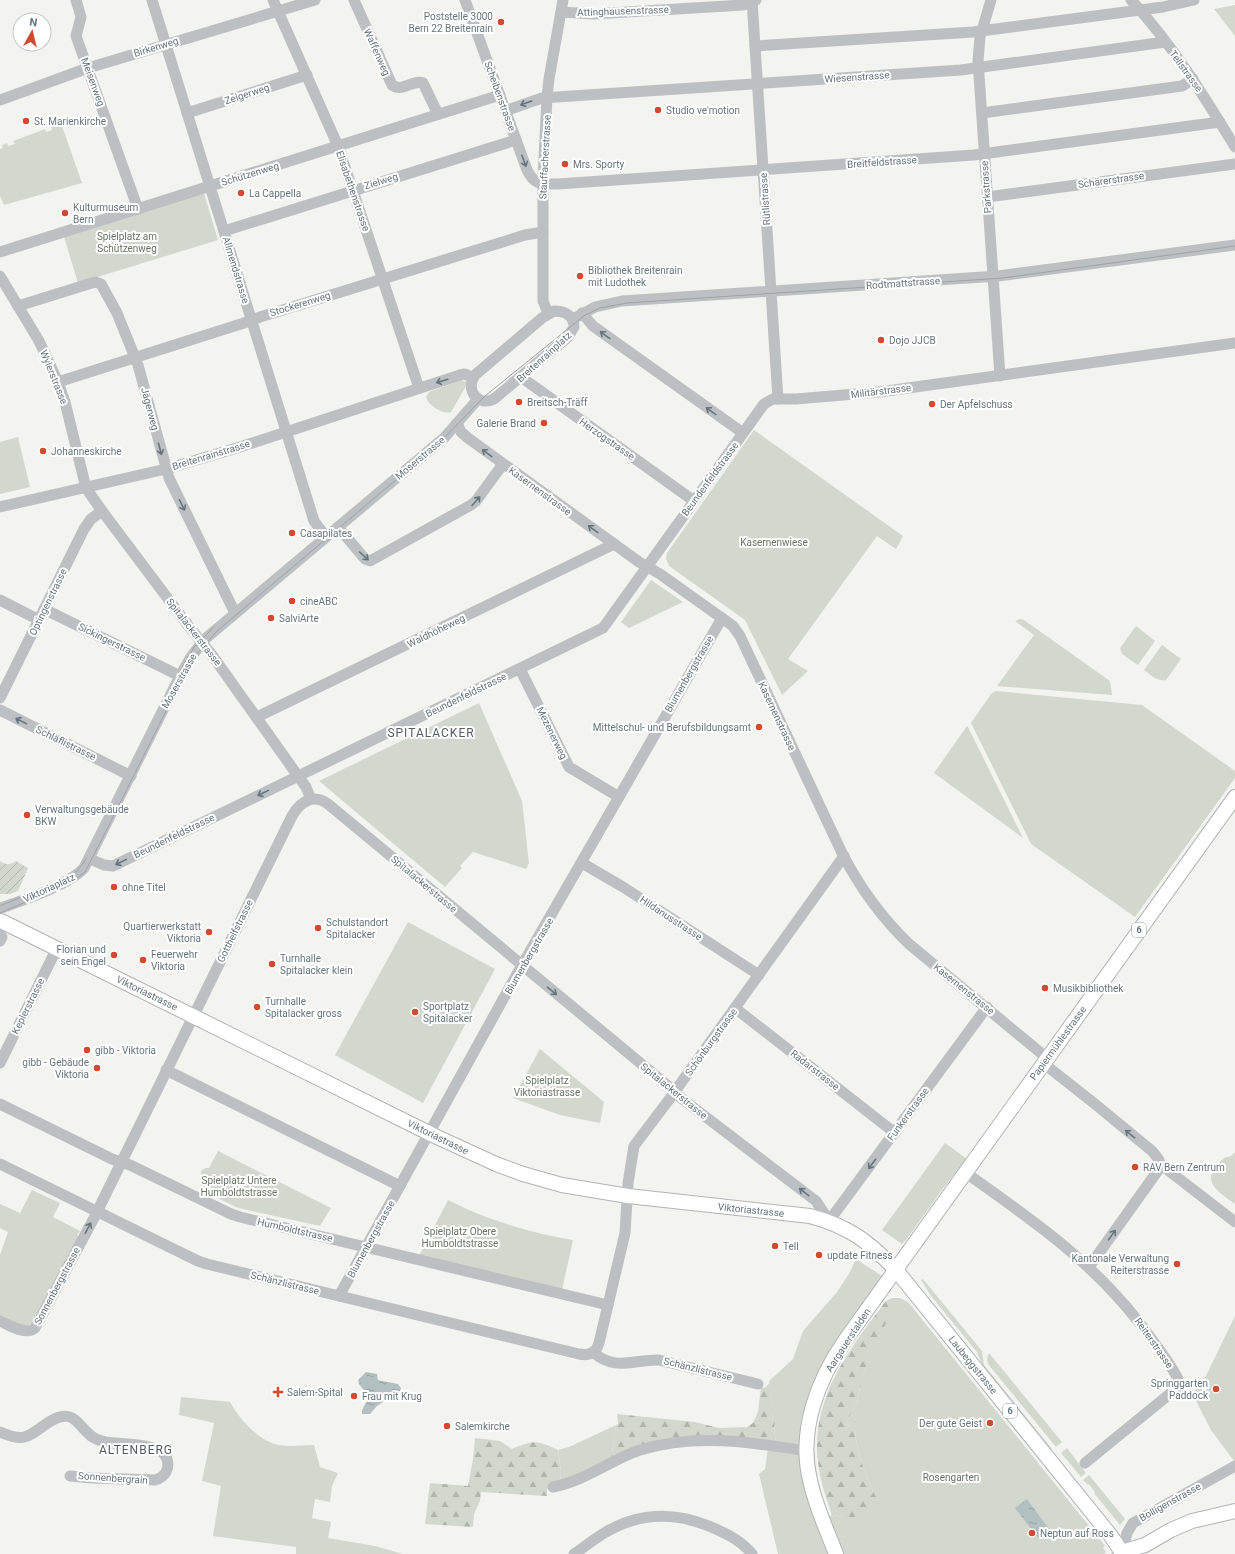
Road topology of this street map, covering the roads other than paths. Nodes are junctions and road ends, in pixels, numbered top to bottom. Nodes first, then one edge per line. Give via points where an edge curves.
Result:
1 (76, 0) edge
2 (152, 0) edge
3 (273, 0) edge
4 (314, 0) edge
5 (354, 0) edge
6 (465, 0) edge
7 (563, 0) edge
8 (991, 0) edge
9 (1131, 0) edge
10 (1194, 0) edge
11 (753, 1) edge
12 (1140, 9) junction
13 (278, 11) junction
14 (561, 12) junction
15 (982, 30) junction
16 (1165, 42) junction
17 (166, 44) junction
18 (756, 46) junction
19 (88, 68) junction
20 (978, 68) junction
21 (307, 75) junction
22 (1193, 79) junction
23 (758, 84) junction
24 (500, 95) junction
25 (547, 97) junction
26 (0, 100) edge
27 (505, 111) junction
28 (187, 113) junction
29 (982, 113) junction
30 (438, 114) junction
31 (1220, 122) junction
32 (516, 140) junction
33 (338, 146) junction
34 (1235, 147) edge
35 (984, 154) junction
36 (1235, 164) edge
37 (763, 170) junction
38 (543, 184) junction
39 (210, 186) junction
40 (353, 190) junction
41 (987, 197) junction
42 (138, 209) junction
43 (224, 231) junction
44 (543, 232) junction
45 (1235, 244) edge
46 (0, 252) edge
47 (0, 276) edge
48 (992, 276) junction
49 (383, 279) junction
50 (772, 292) junction
51 (18, 306) junction
52 (548, 314) junction
53 (577, 316) junction
54 (252, 320) junction
55 (1235, 344) edge
56 (135, 357) junction
57 (1000, 376) junction
58 (521, 377) junction
59 (473, 378) junction
60 (58, 382) junction
61 (419, 388) junction
62 (478, 399) junction
63 (778, 399) junction
64 (457, 423) junction
65 (286, 432) junction
66 (743, 433) junction
67 (503, 464) junction
68 (166, 469) junction
69 (86, 488) junction
70 (694, 501) junction
71 (0, 508) edge
72 (102, 511) junction
73 (338, 527) junction
74 (326, 537) junction
75 (614, 544) junction
76 (648, 567) junction
77 (0, 600) edge
78 (44, 609) junction
79 (235, 613) junction
80 (722, 618) junction
81 (39, 620) junction
82 (202, 642) junction
83 (520, 669) junction
84 (180, 676) junction
85 (0, 698) edge
86 (0, 710) edge
87 (257, 717) junction
88 (131, 776) junction
89 (298, 776) junction
90 (619, 797) junction
91 (1235, 797) edge
92 (311, 799) junction
93 (844, 856) junction
94 (90, 859) junction
95 (582, 863) junction
96 (0, 919) edge
97 (0, 941) edge
98 (56, 948) junction
99 (522, 966) junction
100 (759, 975) junction
101 (987, 1007) junction
102 (735, 1008) junction
103 (193, 1016) junction
104 (1045, 1061) junction
105 (0, 1063) edge
106 (166, 1070) junction
107 (674, 1092) junction
108 (0, 1104) edge
109 (429, 1133) junction
110 (895, 1133) junction
111 (121, 1162) junction
112 (0, 1164) edge
113 (1160, 1164) junction
114 (966, 1173) junction
115 (400, 1186) junction
116 (628, 1196) junction
117 (97, 1211) junction
118 (829, 1221) junction
119 (1235, 1222) edge
120 (366, 1247) junction
121 (1089, 1267) junction
122 (896, 1270) junction
123 (339, 1296) junction
124 (608, 1305) junction
125 (0, 1321) edge
126 (590, 1353) junction
127 (758, 1384) dead end
128 (0, 1433) edge
129 (806, 1451) junction
130 (1085, 1464) dead end
131 (1235, 1466) edge
132 (70, 1476) dead end
133 (553, 1487) dead end
134 (1235, 1511) edge
135 (1121, 1553) edge
136 (574, 1554) edge
137 (752, 1554) edge
138 (836, 1554) edge

1 - 19 street, Meisenweg via 80,17 76,36
2 - 17 street, Allmendstrasse
3 - 13 street, Elisabethenstrasse
4 - 13 street, Birkenweg
5 - 30 street, Waffenweg via 392,84 399,88 423,83
6 - 24 street, Scheibenstrasse
7 - 14 street, Stauffacherstrasse
8 - 15 street, Parkstrasse
9 - 12 street, Tellstrasse
10 - 12 street
11 - 14 street, Attinghausenstrasse via 740,5 594,14
11 - 18 street, Rütlistrasse
12 - 15 street
12 - 16 street, Tellstrasse
13 - 17 street, Birkenweg
13 - 21 street, Elisabethenstrasse
14 - 25 street, Stauffacherstrasse
15 - 18 street
15 - 20 street, Parkstrasse
16 - 20 street, Wiesenstrasse
16 - 22 street, Tellstrasse
17 - 19 street, Birkenweg
17 - 28 street, Allmendstrasse
18 - 23 street, Rütlistrasse
19 - 26 street, Birkenweg
19 - 42 street, Meisenweg
20 - 23 street, Wiesenstrasse
20 - 29 street, Parkstrasse
21 - 28 street, Zeigerweg
21 - 33 street, Elisabethenstrasse
22 - 29 street via 1182,86
22 - 31 street, Tellstrasse
23 - 25 street, Wiesenstrasse
23 - 37 street, Rütlistrasse
24 - 27 street, Scheibenstrasse
24 - 30 street, Schützenweg
25 -> 27 street, Wiesenstrasse
25 - 38 street, Stauffacherstrasse
27 - 32 street, Scheibenstrasse
28 - 39 street, Allmendstrasse
29 - 35 street, Parkstrasse
30 - 33 street, Schützenweg
31 - 34 street, Tellstrasse
31 - 35 street, Breitfeldstrasse
32 -> 38 street, Scheibenstrasse via 530,177
32 - 40 street, Zielweg
33 - 39 street, Schützenweg
33 - 40 street, Elisabethenstrasse
35 - 37 street, Breitfeldstrasse
35 - 41 street, Parkstrasse
36 - 41 street, Schärerstrasse
37 - 38 street, Breitfeldstrasse
37 - 50 street, Rütlistrasse
38 - 44 street, Stauffacherstrasse
39 - 42 street, Schützenweg
39 - 43 street, Allmendstrasse
40 - 43 street, Zielweg
40 - 49 street, Elisabethenstrasse
41 - 48 street, Parkstrasse
42 - 46 street, Schützenweg
43 - 54 street, Allmendstrasse
44 - 49 street, Stockerenweg via 525,234
44 - 52 street, Stauffacherstrasse via 543,300
45 - 48 street, Rodtmattstrasse
47 - 51 street, Wylerstrasse
48 - 50 street, Rodtmattstrasse
48 - 57 street, Parkstrasse
49 - 54 street, Stockerenweg
49 - 61 street, Elisabethenstrasse
50 - 53 street, Rodtmattstrasse via 622,301 600,305
50 - 63 street, Rütlistrasse
51 - 56 street, Jägerweg via 99,282 117,313
51 - 60 street, Wylerstrasse
52 - 53 street, Breitenrainplatz via 554,311
52 - 59 street
53 - 58 street, Breitenrainplatz via 568,337
66 -> 53 street
54 - 56 street, Stockerenweg
54 - 65 street, Allmendstrasse
55 - 57 street, Militärstrasse
56 - 60 street, Stockerenweg
56 -> 68 street, Jägerweg
57 - 63 street, Militärstrasse via 879,392
58 - 62 street, Breitenrainplatz via 492,400 485,402
58 - 70 street, Herzogstrasse
59 -> 61 street via 465,374
59 - 62 street via 472,393
60 - 69 street, Wylerstrasse
61 - 65 street, Breitenrainstrasse
62 - 64 street, Moserstrasse
63 - 66 street, Militärstrasse via 764,404
67 -> 64 street, Kasernenstrasse via 464,436
64 - 73 street, Moserstrasse via 444,438
65 - 68 street, Breitenrainstrasse
65 - 74 street, Allmendstrasse via 314,521
66 - 70 street, Beundenfeldstrasse
73 -> 67 street via 365,559 370,561 471,505
75 -> 67 street, Kasernenstrasse
68 - 69 street, Breitenrainstrasse
68 -> 79 street, Jägerweg
69 - 71 street, Breitenrainstrasse
69 - 72 street, Spitalackerstrasse
70 - 76 street, Beundenfeldstrasse
72 - 78 street, Optingenstrasse via 85,527
72 - 82 street, Spitalackerstrasse
73 - 74 street, Moserstrasse
74 - 79 street, Moserstrasse
75 - 76 street, Kasernenstrasse
75 - 87 street, Waldhöheweg
76 - 80 street, Kasernenstrasse
76 - 83 street, Beundenfeldstrasse via 603,628
77 - 81 street
78 - 81 street, Optingenstrasse
78 - 84 street, Sickingerstrasse
79 - 82 street, Moserstrasse
80 - 90 street, Blumenbergstrasse
80 - 93 street, Kasernenstrasse via 733,626 740,636
81 - 85 street, Optingenstrasse
82 - 84 street, Moserstrasse
82 - 87 street, Spitalackerstrasse
83 - 89 street, Beundenfeldstrasse
83 - 90 street, Mezenerweg via 570,768
84 - 88 street, Moserstrasse
88 -> 86 street, Schläflistrasse
87 - 89 street, Spitalackerstrasse
88 - 94 street, Moserstrasse
89 - 92 street, Spitalackerstrasse
89 -> 94 street, Beundenfeldstrasse via 113,866
90 - 95 street, Blumenbergstrasse
91 - 104 main road, Papiermühlestrasse / 6
92 - 99 street, Spitalackerstrasse via 328,804
92 - 103 street, Gotthelfstrasse via 302,803 292,816
93 - 100 street, Schönburgstrasse
93 - 101 street, Kasernenstrasse via 862,887 903,938
94 - 96 street, Viktoriaplatz via 74,877
95 - 99 street, Blumenbergstrasse
95 - 100 street, Hildanusstrasse
96 - 97 street
96 - 98 main road, Viktoriastrasse
98 - 103 main road, Viktoriastrasse
98 - 105 street, Keplerstrasse
99 -> 107 street, Spitalackerstrasse
99 - 109 street, Blumenbergstrasse
100 - 102 street, Schönburgstrasse
101 - 104 street, Kasernenstrasse
101 - 110 street, Funkerstrasse
102 - 107 street, Schönburgstrasse
102 - 110 street, Radarstrasse
103 - 106 street, Gotthelfstrasse
103 - 109 main road, Viktoriastrasse
113 -> 104 street via 1152,1151
104 - 114 main road, Papiermühlestrasse / 6
106 - 111 street, Gotthelfstrasse
106 - 115 street
107 - 116 street, Schönburgstrasse via 634,1146
118 -> 107 street, Spitalackerstrasse via 816,1201
108 - 111 street, Humboldtstrasse
109 - 115 street, Blumenbergstrasse
109 - 116 main road, Viktoriastrasse via 476,1156 523,1174 562,1185
110 -> 118 street, Funkerstrasse
111 - 117 street, Gotthelfstrasse
111 - 120 street, Humboldtstrasse via 231,1214
112 - 117 street, Schänzlistrasse
113 - 119 street
121 -> 113 street via 1157,1172
114 - 121 street, Reiterstrasse via 1043,1228
114 - 122 main road, Papiermühlestrasse / 6
115 - 120 street, Blumenbergstrasse
116 - 118 main road, Viktoriastrasse via 810,1216
116 - 124 street, Schönburgstrasse via 625,1233
117 - 123 street, Schänzlistrasse via 198,1261
125 -> 117 street, Sonnenbergstrasse via 25,1331 34,1328
118 - 122 main road, Viktoriastrasse via 859,1236
120 - 123 street, Blumenbergstrasse
120 - 124 street, Humboldtstrasse
121 - 130 street, Reiterstrasse via 1138,1321 1177,1376 1179,1384
122 - 129 main road, Aargauerstalden via 841,1346 821,1382 813,1406
122 - 135 main road, Laubeggstrasse / 6 via 1111,1536
123 - 126 street, Schänzlistrasse via 533,1343
124 - 126 street, Schönburgstrasse via 599,1343
126 - 127 street, Schänzlistrasse via 608,1363 659,1360
128 - 132 street, Sonnenbergrain via 25,1438 55,1419 65,1416 78,1421 88,1434 99,1440 158,1449 165,1454 168,1464 163,1476 152,1481
129 - 133 street via 743,1442 682,1442 640,1450 578,1480
129 - 138 main road, Aargauerstalden via 813,1492
131 - 135 street, Bolligenstrasse via 1133,1523
134 - 135 main road via 1192,1521 1145,1545
136 - 137 street via 616,1527 636,1520 665,1516 690,1519 720,1531

